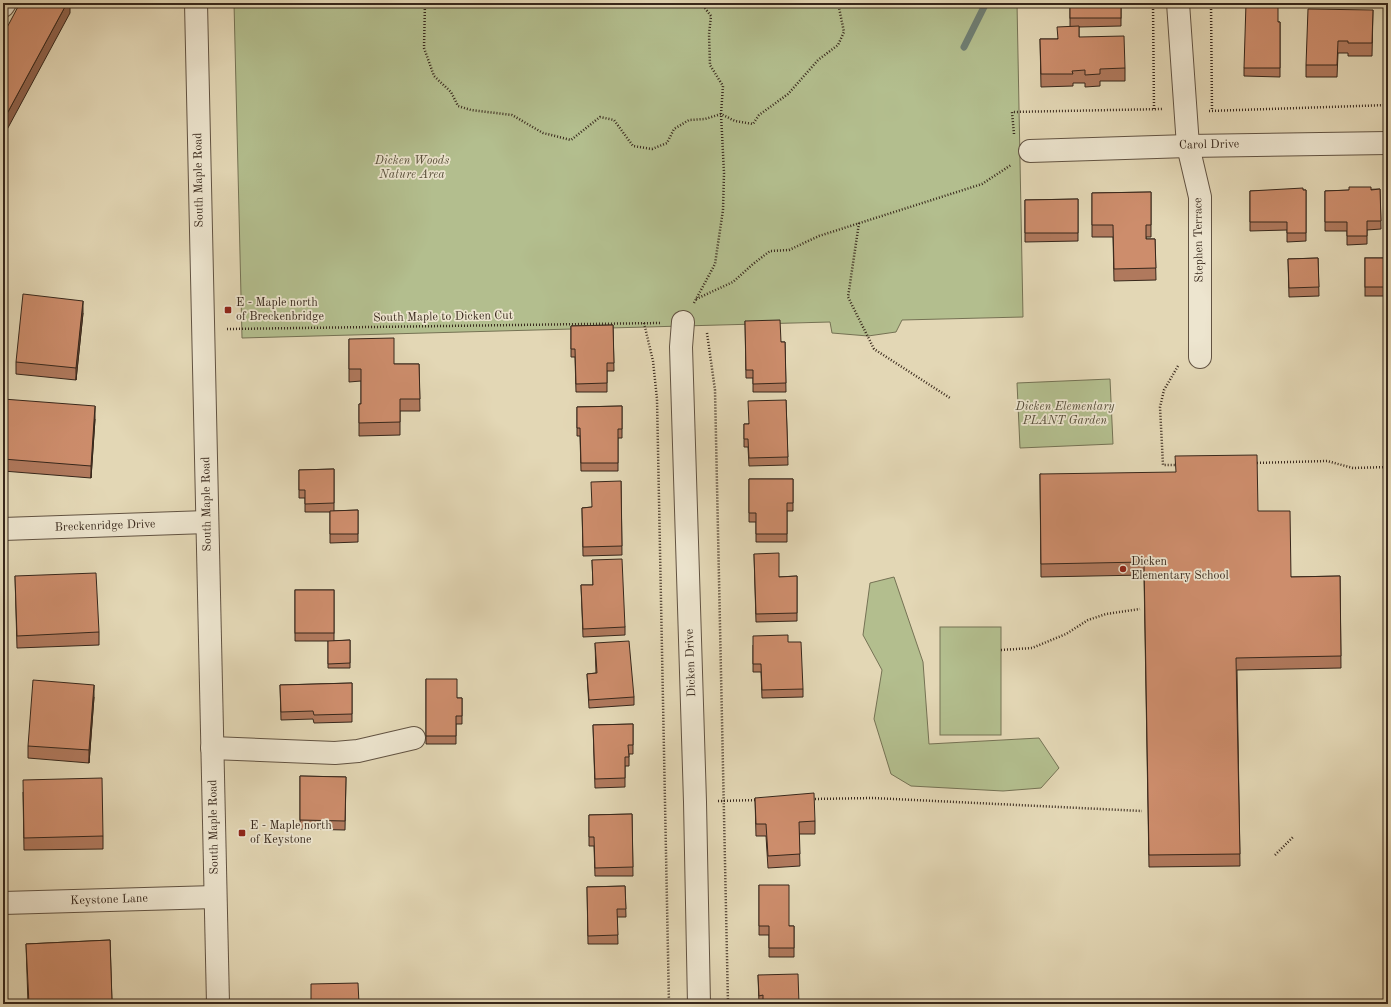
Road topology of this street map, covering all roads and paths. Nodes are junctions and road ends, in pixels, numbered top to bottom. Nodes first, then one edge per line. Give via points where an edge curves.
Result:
1 (5, 3) edge
2 (196, 3) edge
3 (425, 3) edge
4 (701, 3) edge
5 (838, 3) edge
6 (1153, 3) edge
7 (1178, 3) edge
8 (1211, 3) edge
9 (3, 6) edge
10 (1388, 105) edge
11 (1154, 109) dead end
12 (1203, 110) dead end
13 (1212, 111) junction
14 (721, 114) junction
15 (1388, 143) edge
16 (1188, 146) junction
17 (1030, 151) joint
18 (859, 223) junction
19 (644, 323) junction
20 (692, 325) junction
21 (203, 330) junction
22 (1200, 357) dead end
23 (1178, 358) dead end
24 (950, 398) dead end
25 (1249, 463) edge
26 (1186, 464) edge
27 (1388, 467) edge
28 (207, 522) junction
29 (3, 529) edge
30 (1140, 609) dead end
31 (1001, 650) dead end
32 (414, 738) dead end
33 (212, 748) junction
34 (810, 799) edge
35 (763, 800) edge
36 (712, 801) dead end
37 (724, 801) junction
38 (1142, 811) dead end
39 (1294, 836) dead end
40 (1275, 855) dead end
41 (215, 897) junction
42 (3, 903) edge
43 (218, 1004) edge
44 (669, 1004) edge
45 (699, 1004) edge
46 (728, 1004) edge

1 - 9 street
2 - 21 street, South Maple Road
3 - 14 path via 424,48 434,76 451,92 458,106 512,115 543,133 571,140 600,117 614,120 633,146 652,149 667,143 674,129 688,120 705,119
4 - 14 path via 711,16 710,65 723,86
5 - 14 path via 844,32 838,45 818,60 788,94 759,115 752,124
6 - 11 path
7 - 16 street, Stephen Terrace
8 - 13 path
10 - 13 path
12 - 13 path
14 - 18 path via 723,210 715,264 696,299 733,282 770,251 789,250 819,236
15 - 16 street, Carol Drive
16 - 17 street, Carol Drive
16 - 22 street, Stephen Terrace via 1200,198
17 - 18 path via 982,184
18 - 24 path via 848,297 874,349
19 - 20 path, South Maple to Dicken Cut
19 - 21 path, South Maple to Dicken Cut
19 - 44 path via 653,361 657,399
20 - 37 path via 707,332 715,390
20 - 45 street, Dicken Drive via 681,347
21 - 28 street, South Maple Road
23 - 26 path via 1178,366 1164,390 1160,407 1162,465
25 - 27 path via 1327,461 1353,468
28 - 29 street, Breckenridge Drive
28 - 33 street, South Maple Road
30 - 31 path via 1106,614 1088,620 1066,634 1032,648
32 - 33 street via 358,751 335,753
33 - 41 street, South Maple Road
34 - 38 path via 873,798
35 - 37 path
36 - 37 path
37 - 46 path
39 - 40 path
41 - 42 street, Keystone Lane
41 - 43 street, South Maple Road

